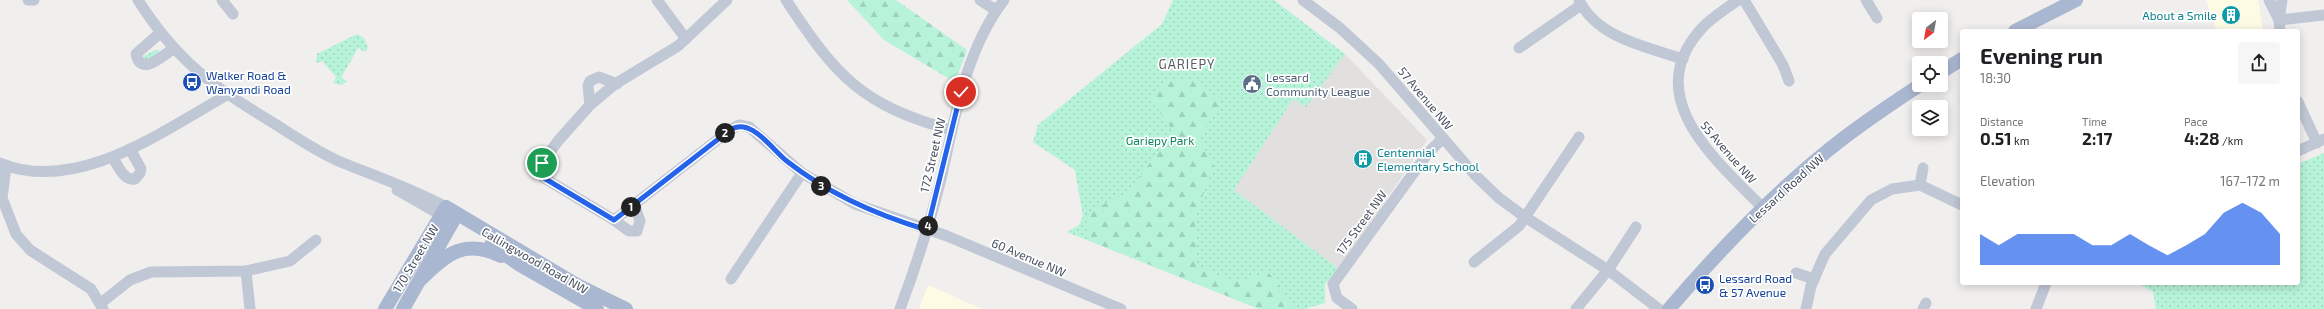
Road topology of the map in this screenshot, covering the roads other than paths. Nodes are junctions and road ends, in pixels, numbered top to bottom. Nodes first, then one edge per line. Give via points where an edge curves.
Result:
1 (28, 0) edge
2 (34, 0) edge
3 (138, 0) edge
4 (222, 0) edge
5 (657, 0) edge
6 (727, 0) edge
7 (786, 0) edge
8 (980, 0) edge
9 (1004, 0) edge
10 (1738, 0) edge
11 (1744, 0) edge
12 (1866, 0) edge
13 (2076, 0) edge
14 (2269, 0) edge
15 (2282, 0) edge
16 (1309, 2) edge
17 (1580, 2) edge
18 (996, 10) junction
19 (233, 14) dead end
20 (2324, 15) edge
21 (1877, 18) dead end
22 (2279, 20) junction
23 (2019, 29) edge
24 (2280, 29) edge
25 (160, 33) junction
26 (686, 39) junction
27 (1519, 48) dead end
28 (173, 49) junction
29 (1683, 59) junction
30 (1960, 60) edge
31 (1948, 68) edge
32 (1789, 81) dead end
33 (617, 84) junction
34 (1912, 91) edge
35 (227, 95) junction
36 (590, 105) junction
37 (2300, 106) edge
38 (952, 130) junction
39 (1579, 137) dead end
40 (1443, 138) junction
41 (2320, 141) edge
42 (130, 149) junction
43 (2300, 150) edge
44 (113, 158) junction
45 (3, 164) edge
46 (1923, 168) dead end
47 (802, 173) junction
48 (1920, 185) junction
49 (634, 204) junction
50 (1960, 204) edge
51 (1762, 208) junction
52 (449, 214) junction
53 (1525, 217) junction
54 (614, 220) junction
55 (1636, 226) dead end
56 (927, 230) junction
57 (316, 240) dead end
58 (1474, 262) dead end
59 (520, 265) junction
60 (1608, 270) junction
61 (246, 271) junction
62 (1796, 273) dead end
63 (421, 279) junction
64 (731, 279) dead end
65 (1814, 279) junction
66 (2045, 285) edge
67 (102, 306) edge
68 (250, 309) edge
69 (385, 309) edge
70 (403, 309) edge
71 (597, 309) edge
72 (626, 309) edge
73 (900, 309) edge
74 (1121, 309) edge
75 (1352, 309) edge
76 (1576, 309) edge
77 (1659, 309) edge
78 (1669, 309) edge
79 (1806, 309) edge
80 (2036, 309) edge

1 - 2 street
3 - 25 street
4 - 19 street
5 - 26 street
6 - 26 street
7 - 38 street via 822,54 850,82 899,113
8 - 18 street
9 - 18 street, 172 Street NW
10 - 29 street, 55 Avenue NW via 1702,28
11 - 32 street via 1783,65
12 - 21 street
13 - 23 main road
14 - 22 street
15 - 22 street
16 - 40 street, 57 Avenue NW via 1379,64
17 - 27 street
17 - 29 street via 1597,23 1624,39
18 - 38 street, 172 Street NW via 970,66
20 - 22 street
22 - 24 street
25 - 28 street
25 - 28 street via 136,54 137,61 149,66
26 - 33 street
28 - 35 street via 200,75
29 - 51 street, 55 Avenue NW via 1679,76 1680,97 1691,129
30 - 31 main road
33 - 36 street
33 - 36 street via 599,78 590,81
34 - 51 main road, Lessard Road NW via 1843,138
35 - 42 street
35 - 52 street via 325,155 415,191
36 - 54 street via 558,141 540,170 547,181
37 - 41 street
38 - 56 street, 172 Street NW
39 - 53 street
40 - 53 street, 57 Avenue NW via 1486,186
40 - 75 street, 175 Street NW via 1423,160 1333,284 1337,298
41 - 43 street
42 - 44 street
42 - 44 street via 140,169 135,179 131,180 125,176
44 - 45 street via 73,170 37,171
45 - 67 street via 2,198 16,234 30,250 91,289
46 - 48 street
47 - 49 street, 60 Avenue NW via 754,131 739,125
47 - 56 street, 60 Avenue NW via 855,204
47 - 64 street
48 - 50 street
48 - 65 street via 1892,189 1871,200 1825,254
49 - 54 street
49 - 54 street via 640,221 637,230 629,231
51 - 78 main road, Lessard Road NW via 1718,251
52 - 59 main road, Callingwood Road NW
52 - 63 main road, 170 Street NW
52 - 69 main road, 170 Street NW
52 - 72 main road, Callingwood Road NW
53 - 58 street via 1513,232
53 - 60 street, 57 Avenue NW
55 - 60 street
56 - 73 street, 172 Street NW
56 - 74 street, 60 Avenue NW via 957,240
57 - 61 street via 290,261
59 - 63 main road via 496,253 461,249 442,258
59 - 71 main road, Callingwood Road NW
60 - 76 street
60 - 77 street, 57 Avenue NW
61 - 67 street via 151,272 130,280
61 - 68 street
62 - 65 street
63 - 70 main road, 170 Street NW
65 - 79 street
66 - 80 street

